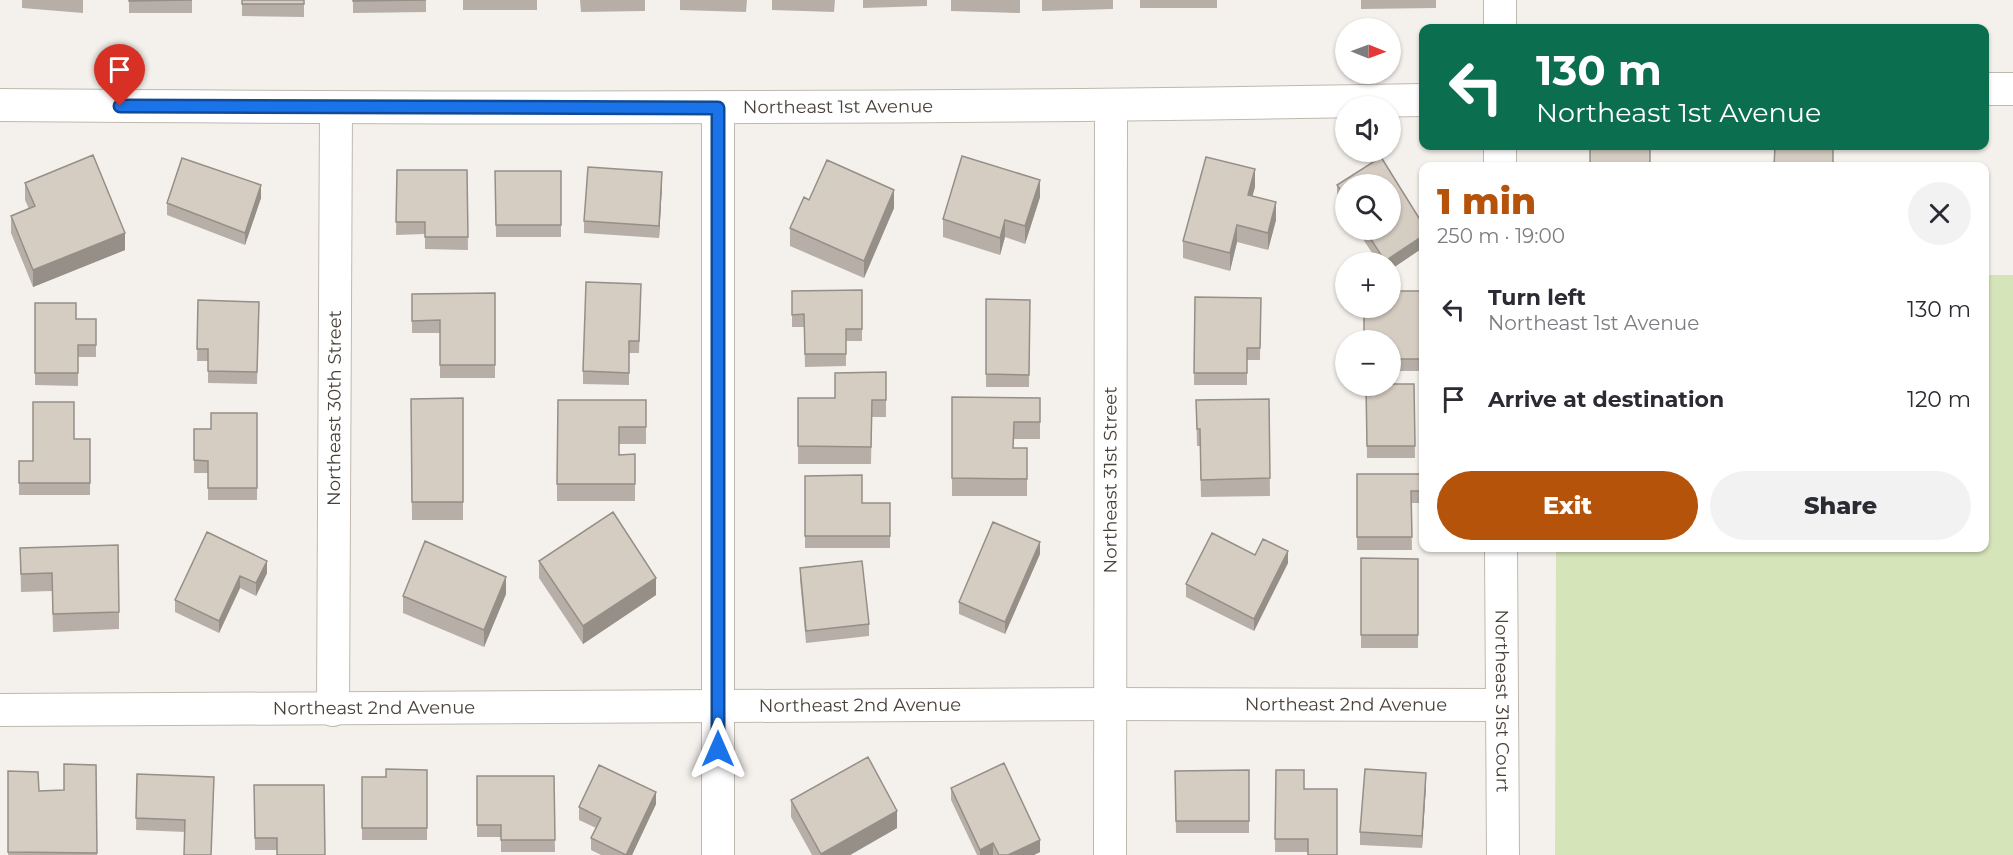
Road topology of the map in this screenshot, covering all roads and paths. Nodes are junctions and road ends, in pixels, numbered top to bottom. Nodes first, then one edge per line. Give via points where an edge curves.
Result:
1 (1500, 0) edge
2 (1500, 24) edge
3 (1989, 89) edge
4 (2013, 89) edge
5 (1419, 100) edge
6 (0, 105) edge
7 (1111, 106) junction
8 (336, 108) junction
9 (718, 108) junction
10 (1502, 552) edge
11 (1110, 704) junction
12 (1502, 705) junction
13 (718, 707) junction
14 (0, 710) edge
15 (333, 710) junction
16 (718, 855) edge
17 (1110, 855) edge
18 (1503, 855) edge

1 - 2 street
3 - 4 street
5 - 7 street, Northeast 1st Avenue
6 - 8 street, Northeast 1st Avenue
7 - 9 street, Northeast 1st Avenue
7 - 11 street, Northeast 31st Street
8 - 9 street, Northeast 1st Avenue
8 - 15 street, Northeast 30th Street
9 - 13 street
10 - 12 street, Northeast 31st Court
11 - 12 street, Northeast 2nd Avenue
11 - 13 street, Northeast 2nd Avenue
11 - 17 street, Northeast 31st Street
12 - 18 street, Northeast 31st Court
13 - 15 street, Northeast 2nd Avenue
13 - 16 street
14 - 15 street, Northeast 2nd Avenue

